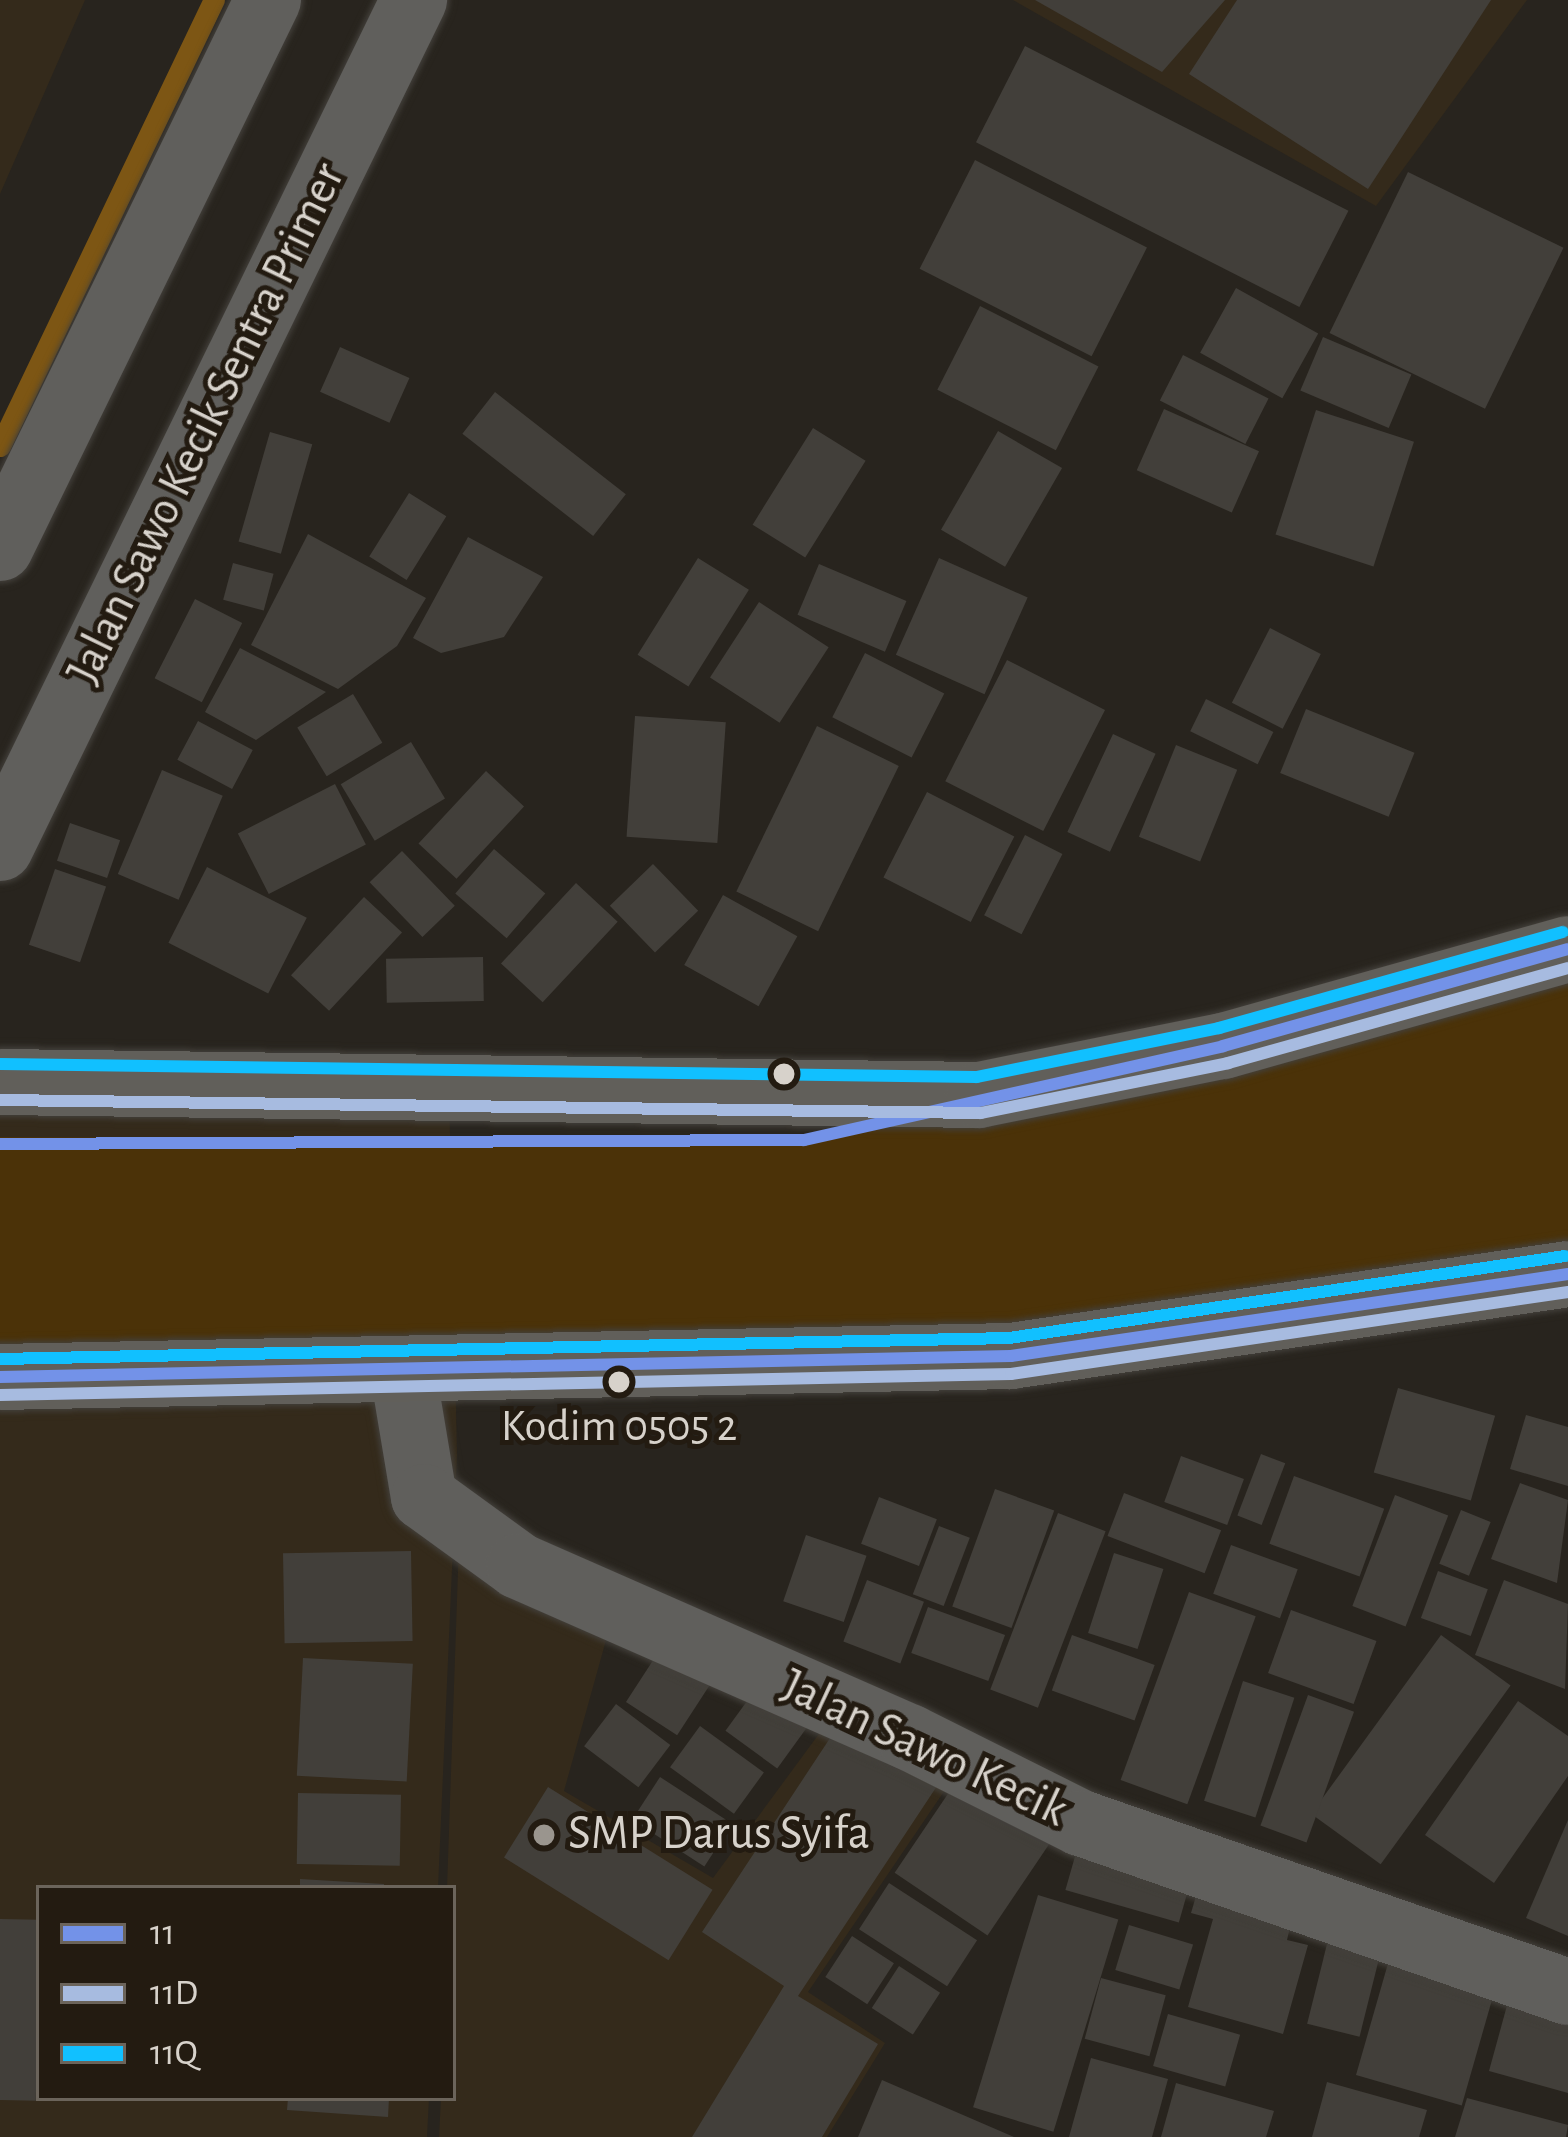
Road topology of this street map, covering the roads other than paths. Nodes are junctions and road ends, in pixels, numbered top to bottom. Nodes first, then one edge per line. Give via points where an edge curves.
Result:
1 (268, 0) edge
2 (415, 0) edge
3 (0, 548) edge
4 (0, 848) edge
5 (1568, 949) edge
6 (0, 1082) edge
7 (1568, 1274) edge
8 (403, 1372) junction
9 (0, 1377) edge
10 (1568, 1992) edge

1 - 3 street
2 - 4 street, Jalan Sawo Kecik Sentra Primer
5 - 6 main road via 1223,1046 979,1095
7 - 8 main road via 1011,1356
8 - 9 main road
8 - 10 street, Jalan Sawo Kecik via 424,1497 519,1566 909,1737 1081,1823

